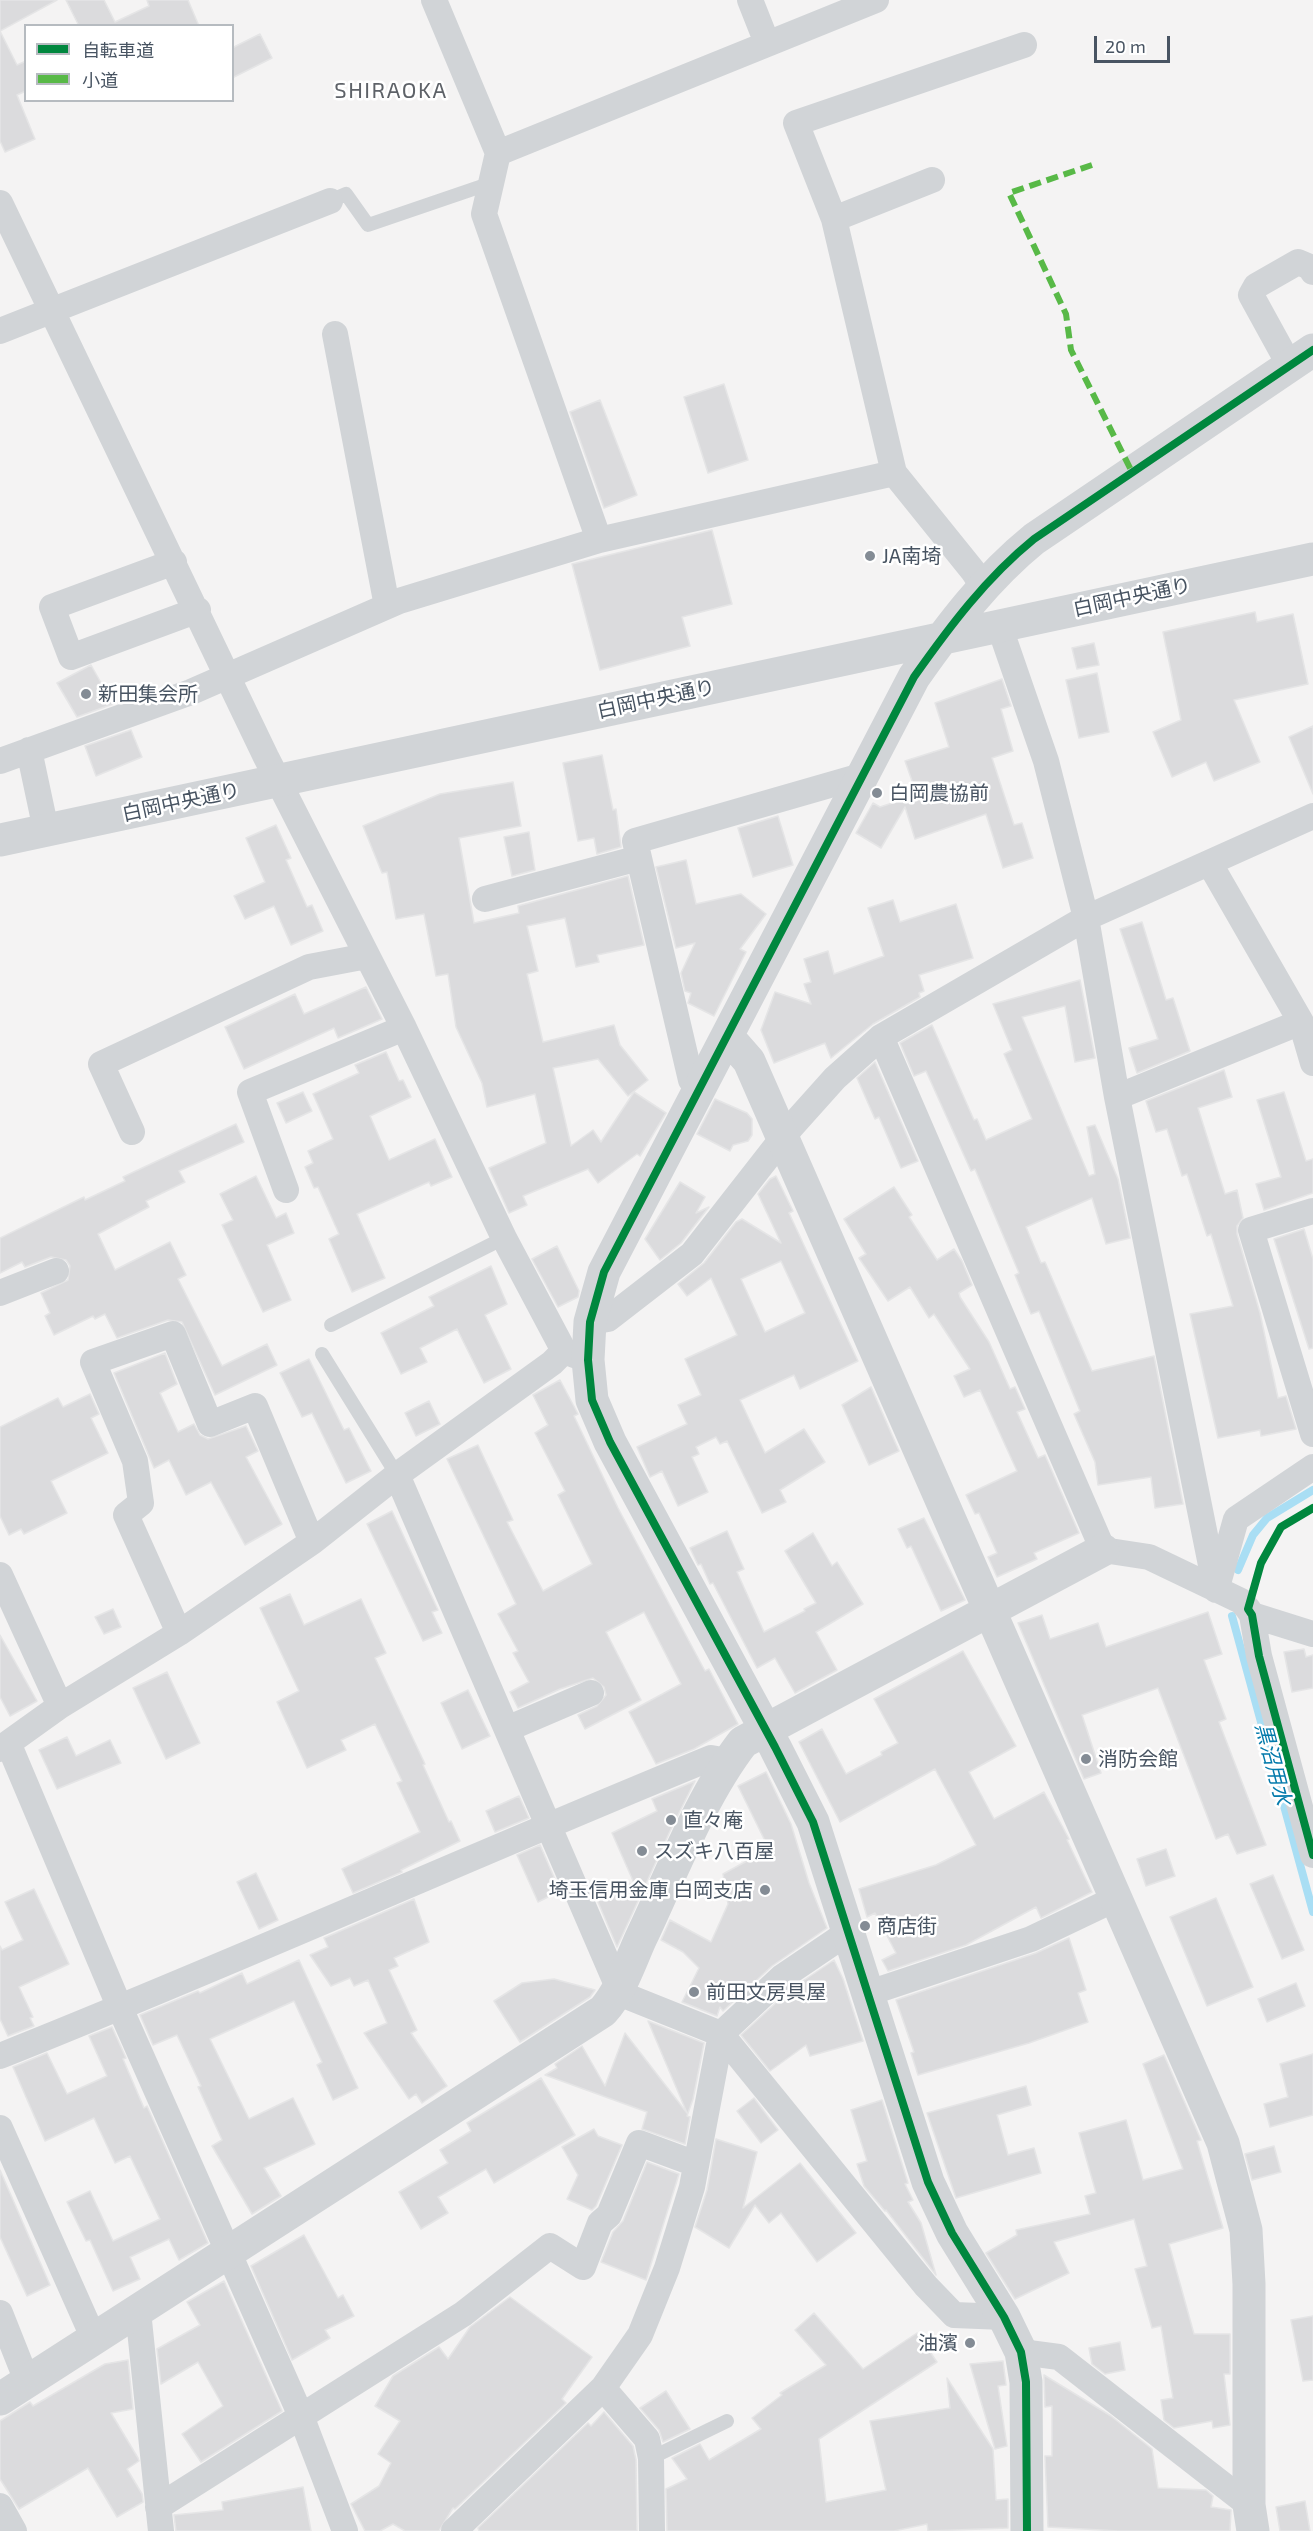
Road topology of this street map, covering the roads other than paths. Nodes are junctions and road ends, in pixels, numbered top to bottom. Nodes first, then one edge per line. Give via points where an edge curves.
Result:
1 (434, 0) edge
2 (750, 0) edge
3 (876, 0) edge
4 (767, 44) junction
5 (1024, 45) dead end
6 (498, 153) junction
7 (932, 180) dead end
8 (491, 183) junction
9 (330, 201) joint
10 (0, 203) edge
11 (834, 219) junction
12 (1313, 272) edge
13 (52, 310) junction
14 (0, 331) edge
15 (335, 334) dead end
16 (1301, 358) edge
17 (894, 473) junction
18 (599, 540) junction
19 (1313, 559) edge
20 (174, 562) junction
21 (983, 586) junction
22 (387, 606) junction
23 (198, 610) junction
24 (999, 625) junction
25 (942, 637) junction
26 (227, 676) junction
27 (29, 750) junction
28 (0, 761) edge
29 (861, 776) junction
30 (279, 781) junction
31 (1313, 816) edge
32 (46, 830) junction
33 (0, 840) edge
34 (639, 858) junction
35 (1210, 864) junction
36 (485, 899) dead end
37 (1086, 918) junction
38 (367, 956) junction
39 (1301, 1022) junction
40 (404, 1028) junction
41 (881, 1037) junction
42 (725, 1040) junction
43 (1313, 1063) edge
44 (699, 1086) junction
45 (1117, 1097) junction
46 (132, 1132) dead end
47 (782, 1138) junction
48 (286, 1190) dead end
49 (1313, 1211) edge
50 (504, 1238) junction
51 (56, 1271) dead end
52 (0, 1293) edge
53 (590, 1322) junction
54 (331, 1325) dead end
55 (322, 1354) dead end
56 (576, 1356) junction
57 (1313, 1434) edge
58 (1313, 1467) edge
59 (397, 1475) junction
60 (312, 1542) junction
61 (1103, 1550) junction
62 (0, 1575) edge
63 (1216, 1590) junction
64 (989, 1611) junction
65 (1252, 1615) junction
66 (179, 1633) junction
67 (1313, 1634) edge
68 (591, 1693) dead end
69 (60, 1706) junction
70 (765, 1728) junction
71 (507, 1729) junction
72 (4, 1747) edge
73 (728, 1761) junction
74 (549, 1824) junction
75 (1313, 1855) edge
76 (1117, 1898) junction
77 (850, 1931) junction
78 (618, 1987) junction
79 (869, 1994) junction
80 (120, 2008) junction
81 (720, 2034) junction
82 (0, 2056) edge
83 (0, 2128) edge
84 (696, 2164) junction
85 (229, 2253) junction
86 (138, 2311) junction
87 (0, 2313) edge
88 (1004, 2317) junction
89 (94, 2339) junction
90 (1021, 2352) junction
91 (27, 2381) junction
92 (603, 2388) junction
93 (0, 2399) edge
94 (301, 2416) junction
95 (727, 2421) dead end
96 (651, 2458) junction
97 (0, 2506) edge
98 (1251, 2518) edge
99 (159, 2519) edge
100 (14, 2531) edge
101 (345, 2531) edge
102 (454, 2531) edge
103 (652, 2531) edge
104 (1027, 2531) edge

1 - 6 street
2 - 4 street
3 - 4 street
4 - 6 street
5 - 11 street via 796,123
6 - 8 street
7 - 11 street
8 - 9 lane via 368,225 346,194
8 - 18 street via 484,214
9 - 13 street
10 - 13 street
11 - 17 street
12 - 16 street via 1298,262 1256,285 1251,295
13 - 14 street
13 - 20 street
15 - 22 street
16 - 21 street via 1034,539
17 - 18 street
17 - 21 street
18 - 22 street
19 - 24 street, 白岡中央通り
20 - 23 street
20 - 23 street via 52,608 71,657
21 - 25 street
22 - 26 street
23 - 26 street
24 - 25 street, 白岡中央通り
24 - 37 street via 1046,761
25 - 29 street via 914,677
25 - 30 street, 白岡中央通り
26 - 27 street
26 - 30 street
27 - 28 street
27 - 32 street
29 - 34 street via 635,841
29 - 42 street
30 - 32 street, 白岡中央通り
30 - 38 street
31 - 35 street
32 - 33 street, 白岡中央通り
34 - 36 street
34 - 44 street via 691,1080
35 - 37 street
35 - 39 street
37 - 41 street
37 - 45 street
38 - 40 street
38 - 46 street via 309,967 101,1064
39 - 43 street
39 - 45 street
40 - 48 street via 250,1092
40 - 50 street
41 - 47 street via 835,1078
41 - 61 street
42 - 44 street
42 - 47 street via 735,1045 748,1062
44 - 53 street via 604,1272
45 - 63 street
47 - 53 street via 692,1254 608,1319
47 - 64 street
49 - 57 street via 1251,1230
50 - 54 lane
50 - 56 street
51 - 52 street
53 - 56 street
55 - 59 lane
56 - 59 street via 552,1363
56 - 70 street via 610,1442
58 - 63 street via 1236,1519
59 - 60 street
59 - 71 street
60 - 66 street
60 - 66 street via 255,1406 210,1424 173,1334 93,1362 135,1461 141,1503 126,1515
61 - 63 street via 1149,1557
61 - 64 street
62 - 69 street
63 - 65 street via 1240,1601
64 - 70 street
64 - 76 street
65 - 67 street
65 - 75 street via 1259,1656
66 - 69 street
68 - 71 street
69 - 72 street
70 - 73 street via 743,1742
70 - 77 street via 813,1822
71 - 74 street
72 - 80 street
73 - 74 street via 711,1758
73 - 78 street
74 - 78 street
74 - 80 street
76 - 79 street via 1032,1939
76 - 98 street via 1223,2143 1246,2230
77 - 79 street
77 - 81 street via 782,1977
78 - 81 street via 631,1998
78 - 85 street via 610,2003 592,2020
79 - 88 street via 928,2182 952,2233
80 - 82 street
80 - 85 street
81 - 84 street
81 - 88 street via 954,2315
83 - 89 street
84 - 92 street via 667,2268 640,2335
84 - 94 street via 639,2143 583,2267 550,2246 463,2314
85 - 86 street
85 - 94 street
86 - 89 street
86 - 99 street
87 - 91 street
88 - 90 street
89 - 91 street
90 - 98 street via 1059,2357
90 - 104 street via 1026,2382
91 - 93 street
92 - 96 street via 646,2439
92 - 102 street
94 - 99 street
94 - 101 street
95 - 96 lane
96 - 103 street
97 - 100 street

